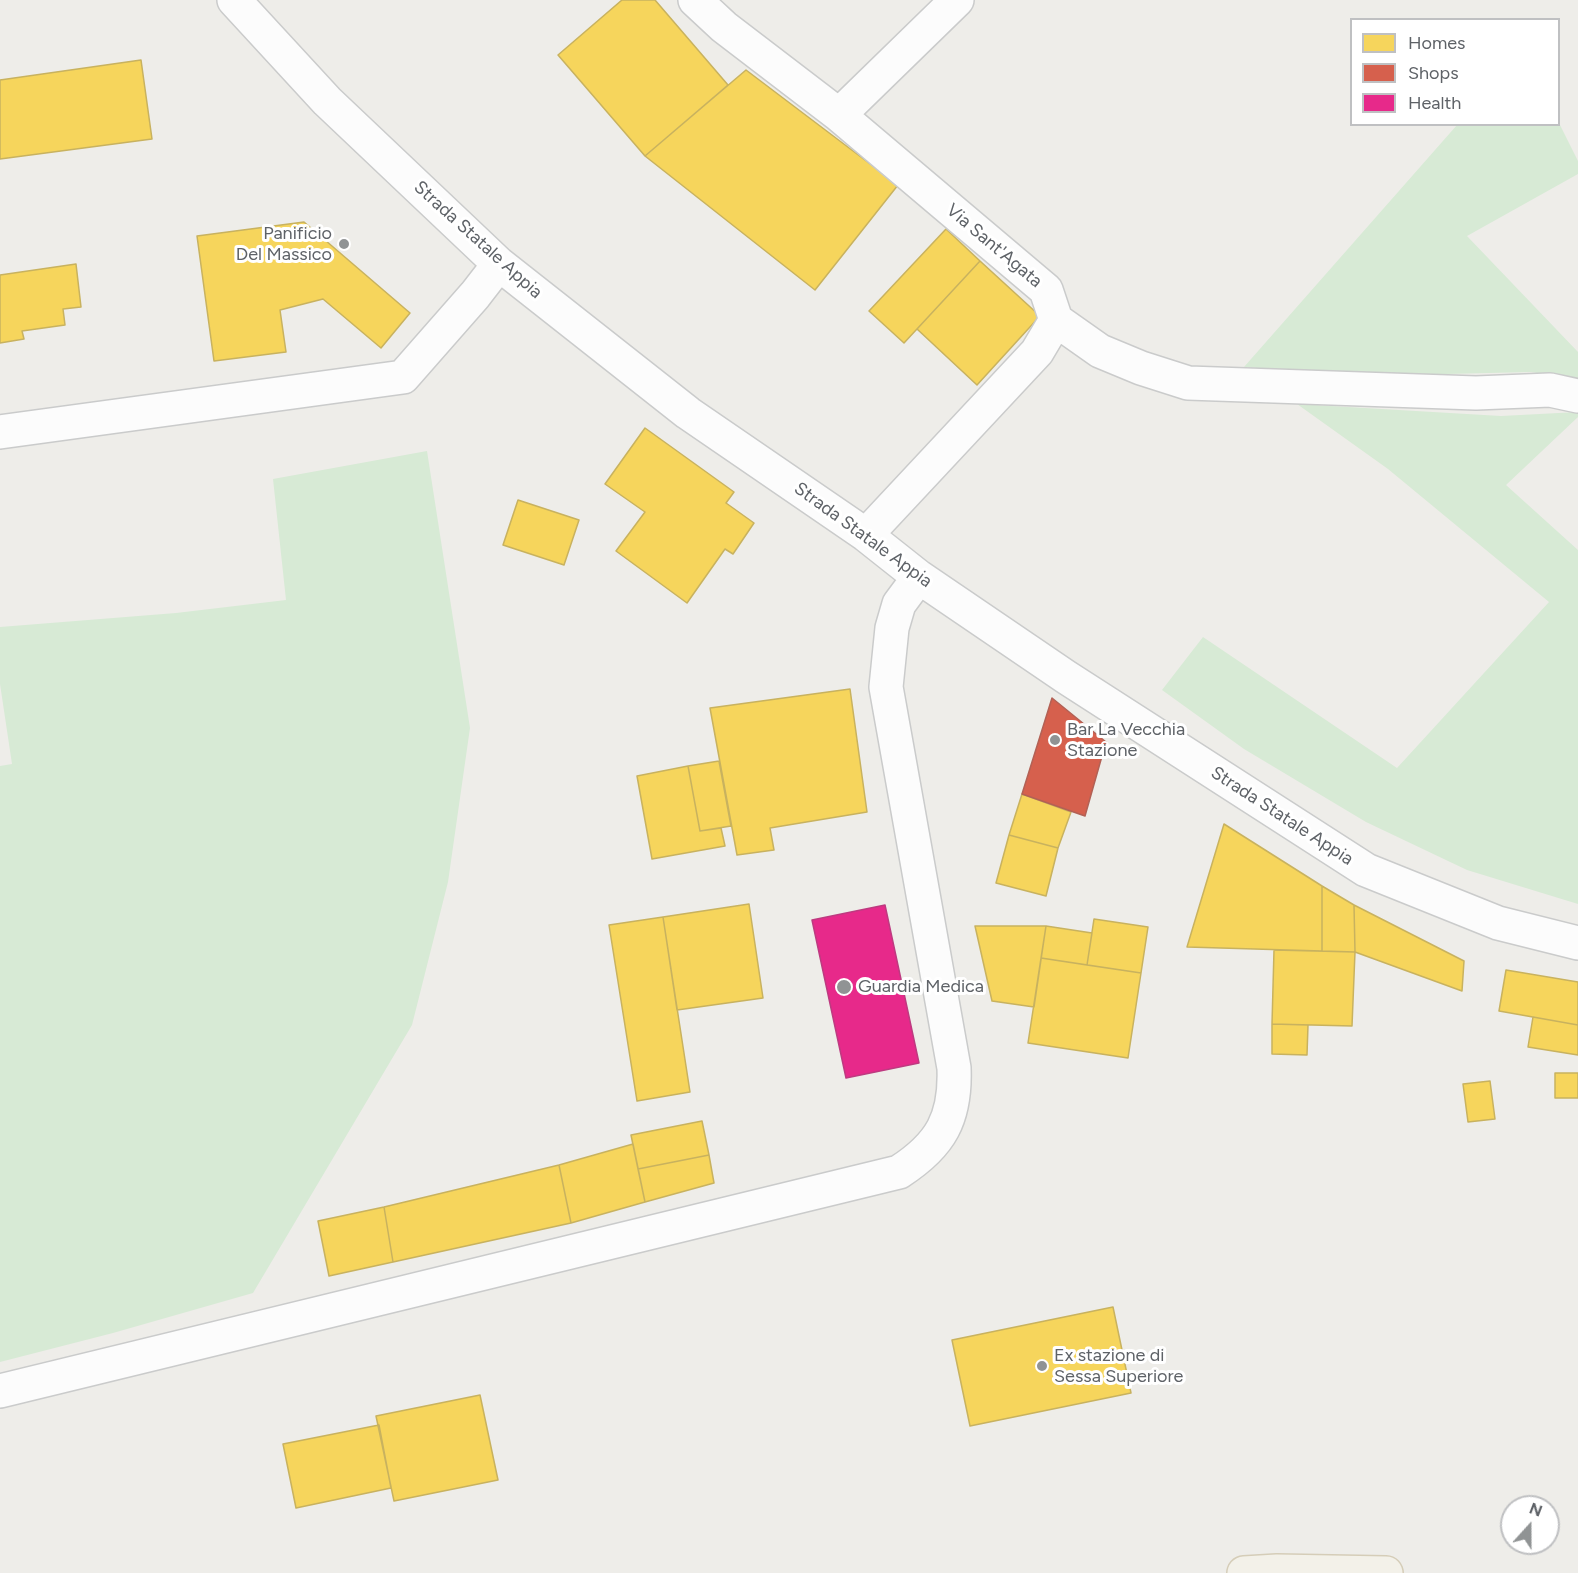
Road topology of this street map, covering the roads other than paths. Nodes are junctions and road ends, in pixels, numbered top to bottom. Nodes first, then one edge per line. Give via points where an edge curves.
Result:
1 (234, 0) edge
2 (695, 0) edge
3 (957, 0) edge
4 (838, 115) junction
5 (499, 264) junction
6 (1056, 320) junction
7 (1578, 396) edge
8 (0, 432) edge
9 (867, 535) junction
10 (919, 577) junction
11 (1578, 943) edge
12 (0, 1391) edge
13 (1244, 1573) edge
14 (1386, 1573) edge

1 - 5 street, Strada Statale Appia via 327,101
2 - 4 street, Via Sant'Agata
3 - 4 street
4 - 6 street, Via Sant'Agata via 1046,290
5 - 8 street via 403,377
5 - 9 street, Strada Statale Appia via 688,413
6 - 7 street via 1100,351 1188,382 1476,393 1550,390
6 - 9 street via 1037,352
9 - 10 street, Strada Statale Appia
10 - 11 street, Strada Statale Appia via 1066,677 1366,870 1498,923
10 - 12 street via 899,604 892,628 886,687 955,1091 941,1133 916,1161 899,1172
13 - 14 main road

